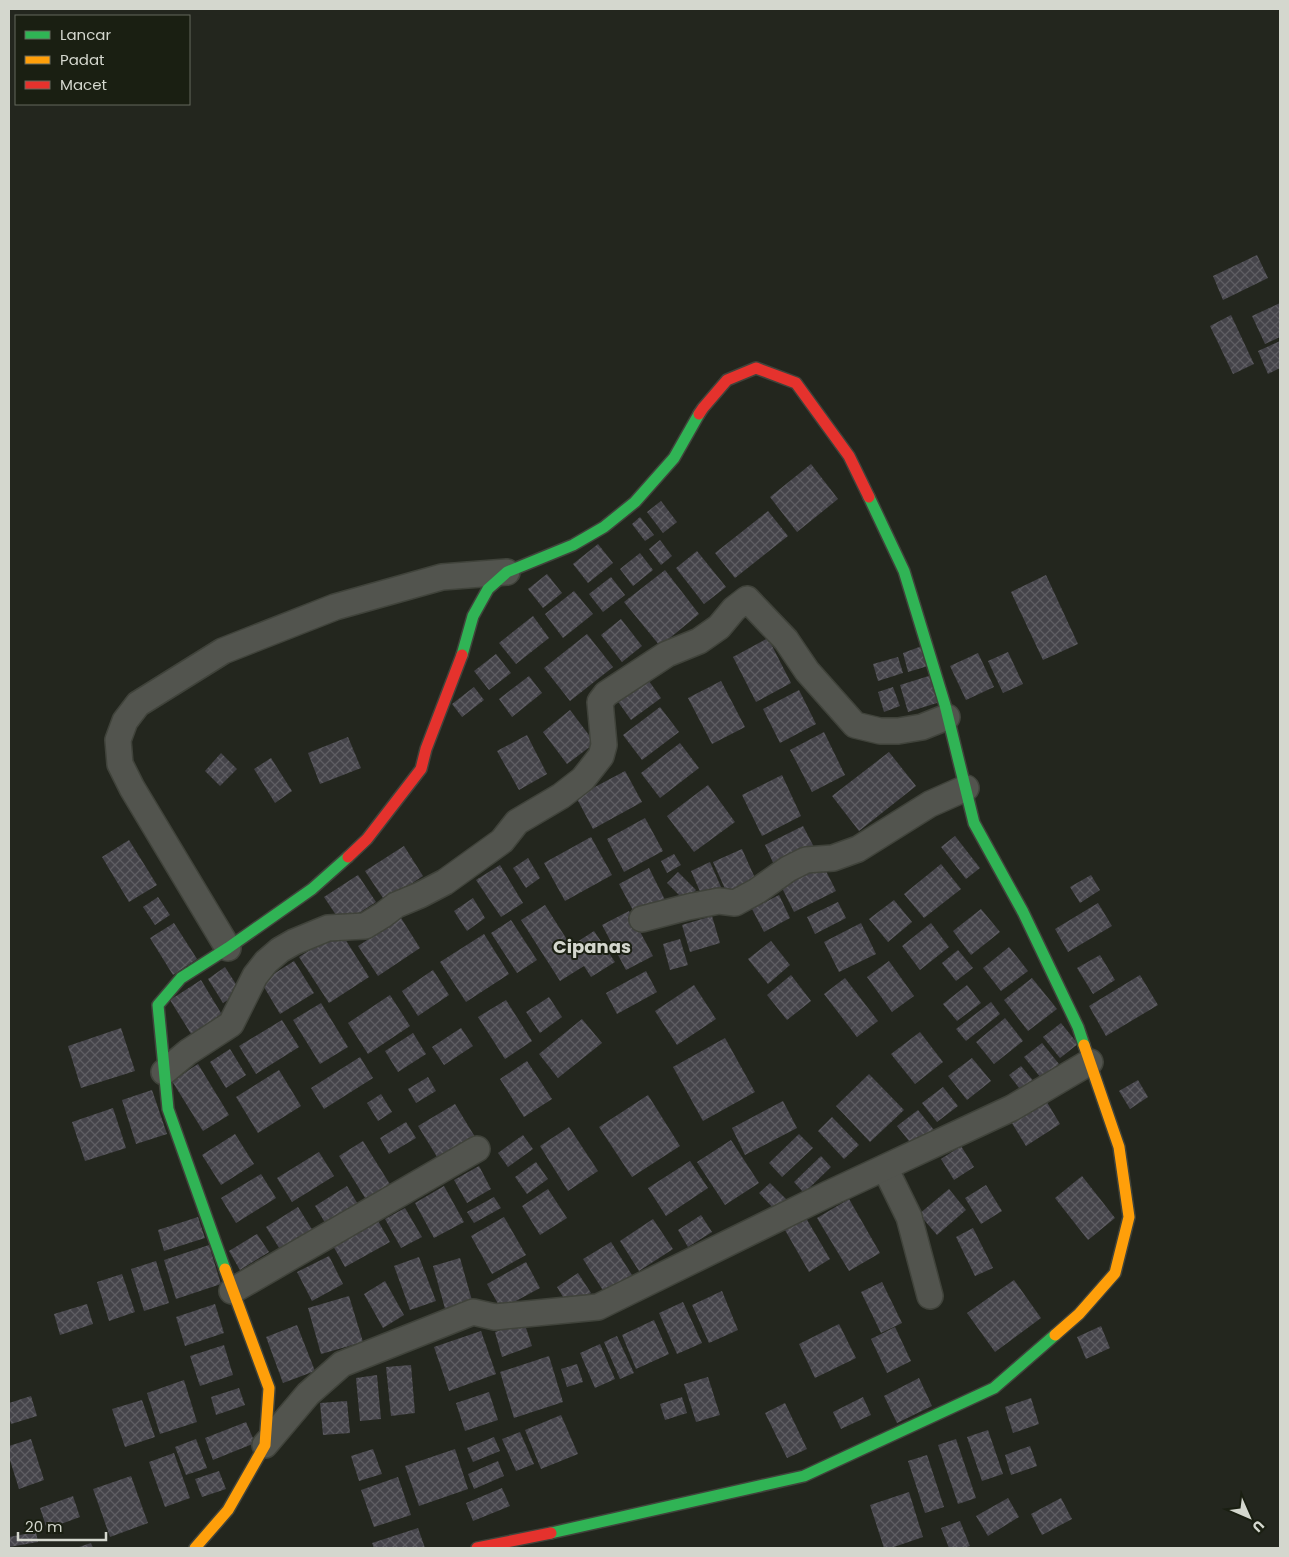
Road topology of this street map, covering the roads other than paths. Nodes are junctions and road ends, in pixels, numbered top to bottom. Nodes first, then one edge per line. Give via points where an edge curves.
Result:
1 (507, 572) junction
2 (947, 717) junction
3 (966, 788) junction
4 (642, 919) dead end
5 (228, 948) junction
6 (1090, 1062) junction
7 (164, 1072) junction
8 (477, 1149) dead end
9 (885, 1168) junction
10 (232, 1291) junction
11 (930, 1296) dead end
12 (265, 1445) junction
13 (195, 1548) edge
14 (477, 1548) edge

1 - 2 street via 573,544 604,527 635,502 674,458 703,408 727,380 756,368 796,383 849,456 904,571
1 - 5 street via 488,589 473,616 461,660 421,769 368,839 312,889
1 - 5 street via 442,577 335,607 223,651 138,704 118,740 120,764
2 - 3 street
2 - 7 street via 922,727 898,731 854,725 786,640 747,599 719,627 699,641 667,654 606,694 600,702 604,744 601,756 582,779 561,796 517,822 502,841 445,882 396,905 365,926 328,928 280,950 255,976 231,1024
3 - 4 street via 930,804 858,849 833,858 806,860 788,868 735,903 719,901
3 - 6 street via 974,823 1023,912 1078,1027
5 - 7 street via 181,978 158,1005
6 - 9 street via 1012,1108
6 - 14 street via 1119,1148 1129,1217 1115,1273 1079,1314 994,1388 804,1476
7 - 10 street via 168,1109
8 - 10 street
9 - 11 street via 909,1217
9 - 12 street via 598,1307 495,1317 473,1312 342,1364 308,1394
10 - 12 street via 269,1388
12 - 13 street via 228,1510

